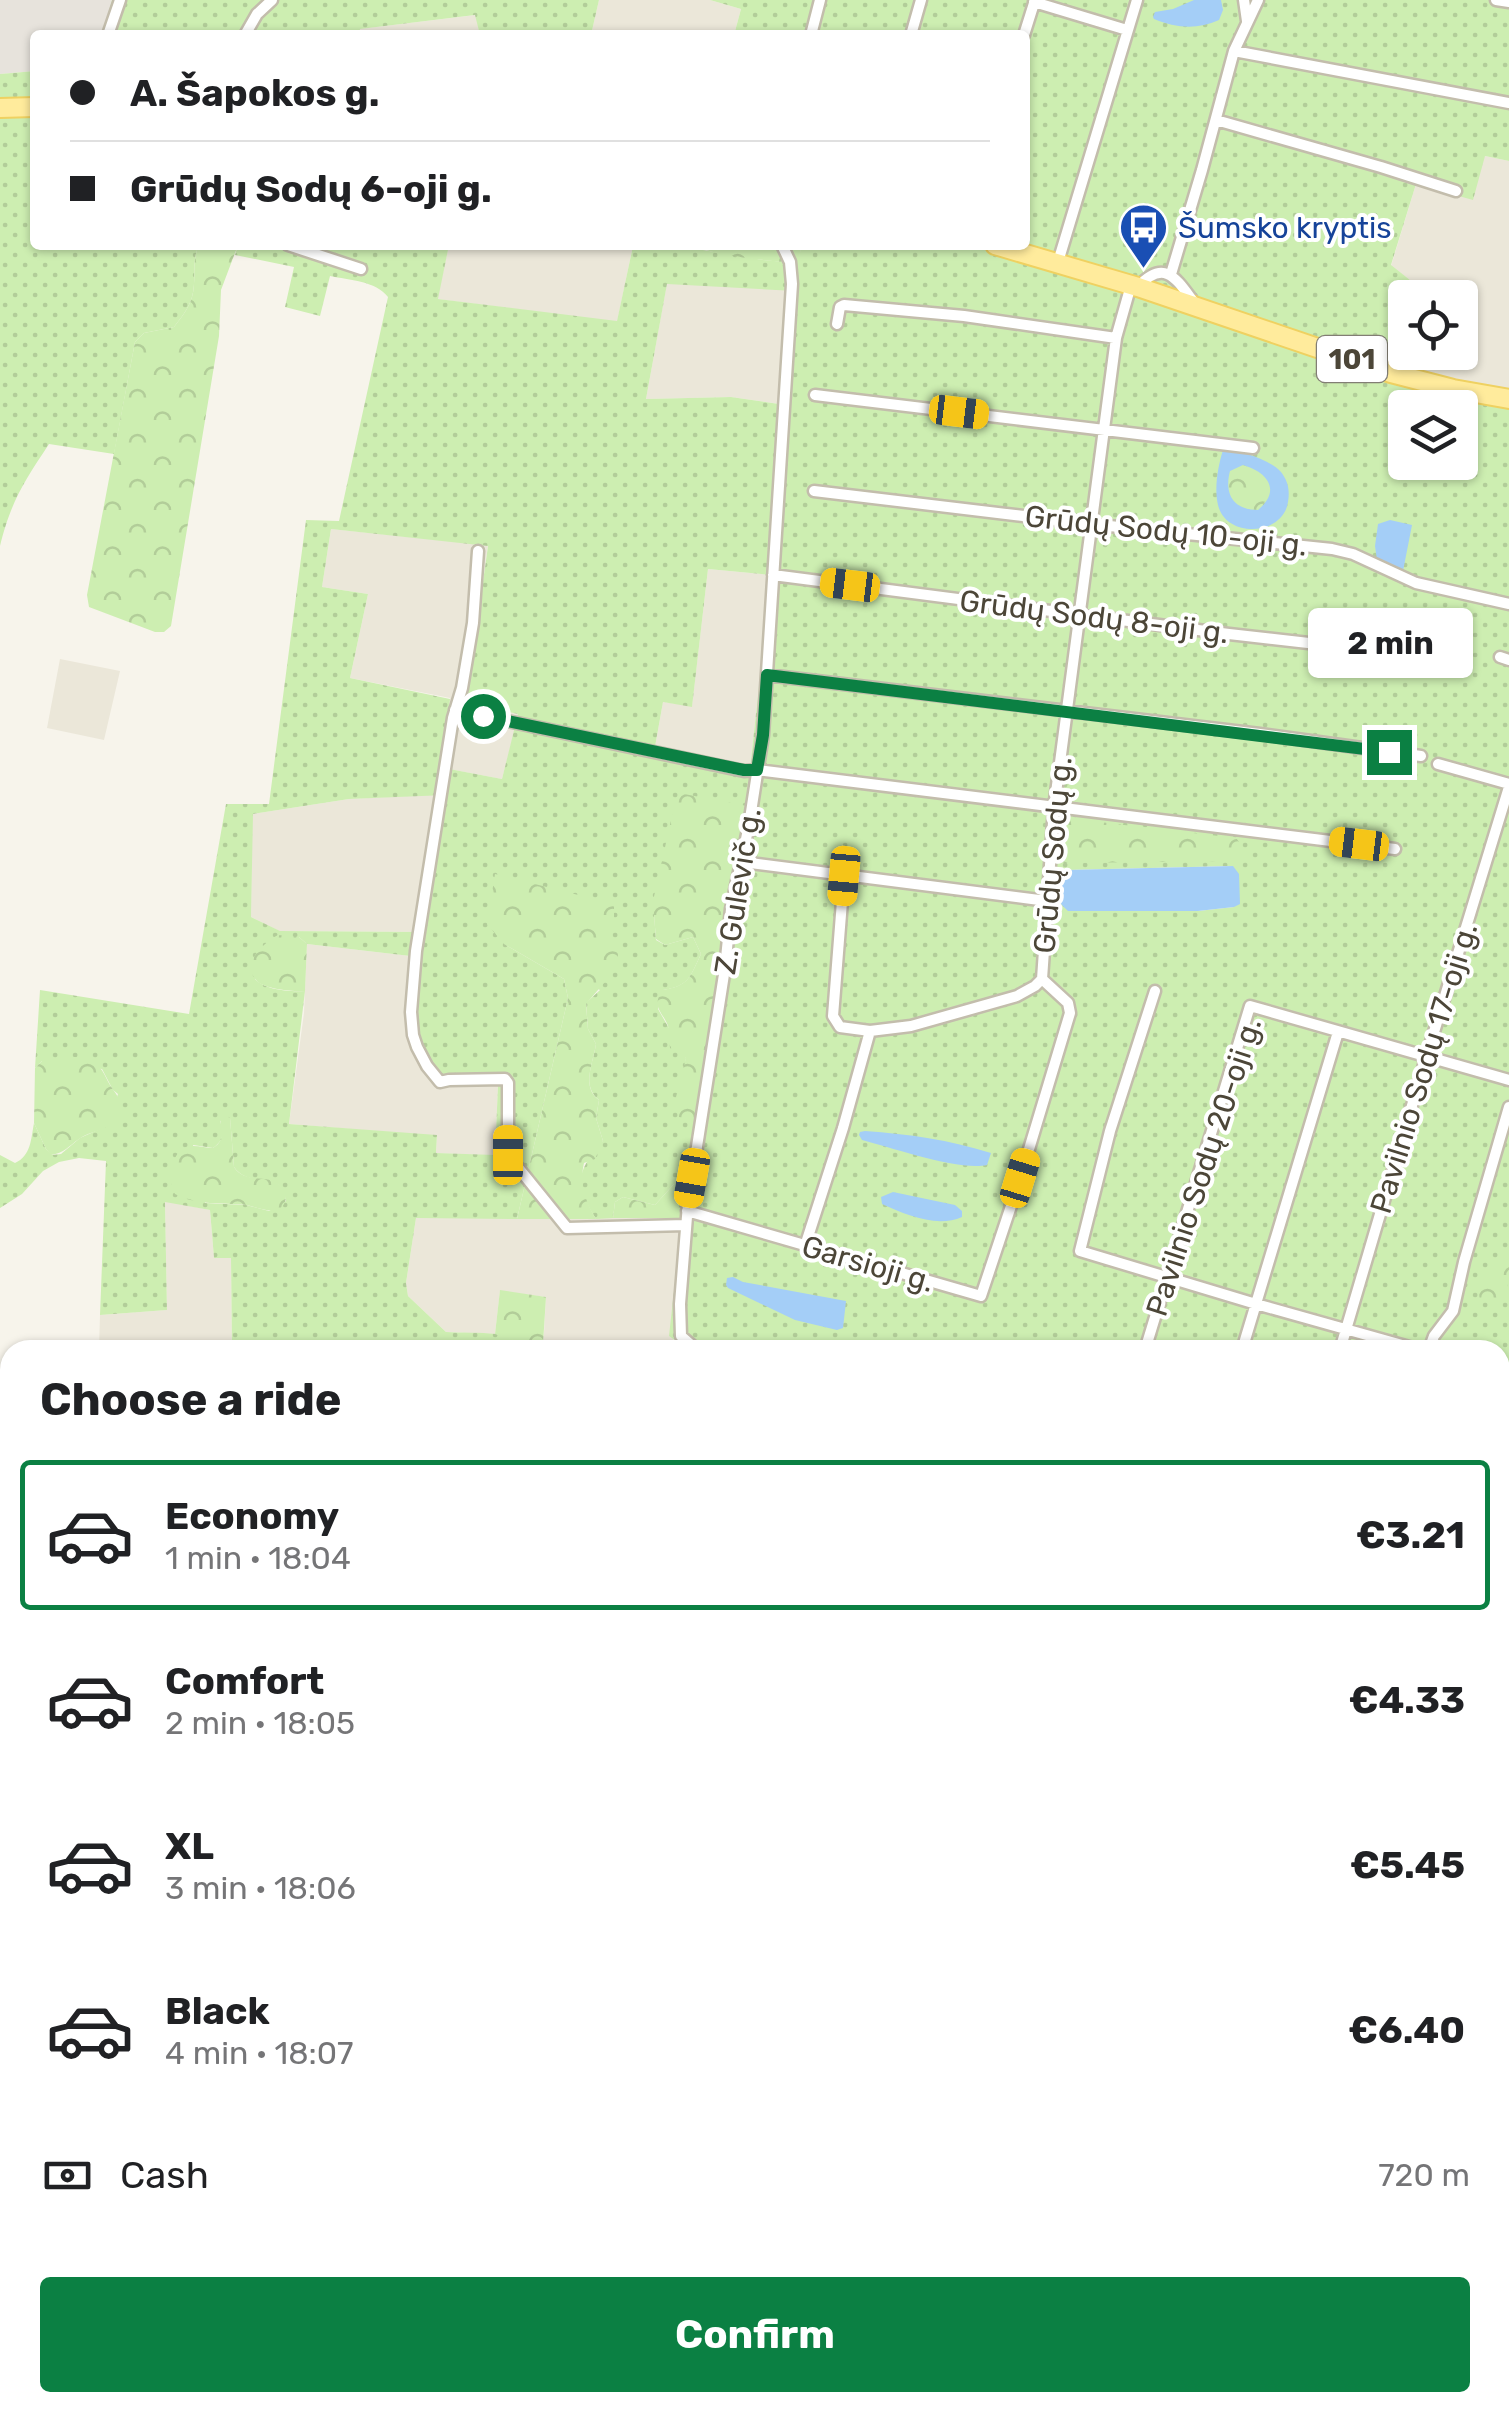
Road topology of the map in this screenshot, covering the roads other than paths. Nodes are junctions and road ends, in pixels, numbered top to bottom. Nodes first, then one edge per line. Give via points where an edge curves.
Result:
1 (120, 0) edge
2 (272, 0) edge
3 (820, 0) edge
4 (921, 0) edge
5 (1137, 0) edge
6 (1244, 0) edge
7 (1258, 0) edge
8 (1496, 0) edge
9 (1034, 1) edge
10 (1509, 2) edge
11 (1247, 22) junction
12 (110, 30) edge
13 (248, 30) edge
14 (812, 30) edge
15 (912, 30) edge
16 (1025, 30) edge
17 (1127, 30) junction
18 (1234, 51) junction
19 (1509, 103) edge
20 (30, 107) edge
21 (0, 108) edge
22 (1216, 120) junction
23 (1456, 191) dead end
24 (304, 250) edge
25 (784, 250) edge
26 (1014, 250) edge
27 (1058, 262) junction
28 (361, 268) dead end
29 (1171, 274) junction
30 (1135, 286) junction
31 (1198, 308) junction
32 (837, 324) dead end
33 (1116, 338) junction
34 (816, 395) dead end
35 (1509, 399) edge
36 (1103, 429) junction
37 (1253, 448) dead end
38 (814, 490) dead end
39 (1090, 524) junction
40 (478, 551) dead end
41 (773, 576) junction
42 (1509, 604) edge
43 (1079, 615) junction
44 (1414, 655) dead end
45 (767, 675) junction
46 (456, 710) junction
47 (1066, 710) junction
48 (1421, 756) dead end
49 (1438, 764) dead end
50 (757, 770) junction
51 (1509, 786) edge
52 (1054, 808) junction
53 (1395, 849) dead end
54 (742, 862) junction
55 (844, 876) junction
56 (1047, 901) junction
57 (1042, 979) junction
58 (1155, 990) dead end
59 (870, 1030) junction
60 (1338, 1032) junction
61 (1426, 1058) junction
62 (1509, 1080) edge
63 (1509, 1107) edge
64 (687, 1211) junction
65 (686, 1225) junction
66 (1002, 1229) joint
67 (805, 1246) junction
68 (1168, 1277) junction
69 (1256, 1304) junction
70 (1346, 1330) junction
71 (686, 1340) edge
72 (1148, 1340) edge
73 (1245, 1340) edge
74 (1343, 1340) edge
75 (1383, 1340) edge
76 (1433, 1340) edge

1 - 12 street
2 - 13 street
3 - 14 street
4 - 15 street
5 - 17 street
6 - 11 street
7 - 11 street
8 - 10 street
9 - 16 street
9 - 17 street
11 - 18 street
17 - 27 street
18 - 19 street
18 - 22 street
20 - 21 main road
22 - 23 street
22 - 29 street
24 - 28 street
25 - 41 street, Z. Gulevič g. via 792,284
26 - 27 main road, 101
27 - 30 main road, 101
29 - 30 street via 1152,274
29 - 31 street
30 - 31 main road, 101
30 - 33 street, Grūdų Sodų g.
31 - 35 main road, 101 via 1391,373
32 - 33 street via 844,305
33 - 36 street, Grūdų Sodų g.
34 - 36 street
36 - 37 street
36 - 39 street, Grūdų Sodų g.
38 - 39 street, Grūdų Sodų 10-oji g.
39 - 42 street, Grūdų Sodų 10-oji g. via 1344,552 1416,584
39 - 43 street, Grūdų Sodų g.
40 - 46 street
41 - 43 street, Grūdų Sodų 8-oji g.
41 - 45 street, Z. Gulevič g.
43 - 44 street, Grūdų Sodų 8-oji g.
43 - 47 street, Grūdų Sodų g.
45 - 47 street
45 - 50 street, Z. Gulevič g.
46 - 50 street
46 - 65 street via 416,952 411,1012 417,1047 440,1082 506,1079 508,1155 566,1228
47 - 48 street
47 - 52 street, Grūdų Sodų g.
49 - 51 street
50 - 52 street
50 - 54 street, Z. Gulevič g.
51 - 61 street, Pavilnio Sodų 17-oji g.
52 - 53 street
52 - 56 street, Grūdų Sodų g.
54 - 55 street
54 - 64 street, Z. Gulevič g.
55 - 56 street
55 - 59 street via 833,1016 840,1027
56 - 57 street, Grūdų Sodų g.
57 - 59 street via 1017,996 911,1026
57 - 66 street, Grūdų Sodų g. via 1070,1013
58 - 68 street via 1080,1251
59 - 67 street
60 - 61 street, Pavilnio Sodų 20-oji g.
60 - 68 street, Pavilnio Sodų 20-oji g. via 1250,1006
60 - 69 street
61 - 62 street, Pavilnio Sodų 20-oji g.
61 - 70 street, Pavilnio Sodų 17-oji g.
63 - 76 street via 1453,1312
64 - 65 street, Z. Gulevič g.
64 - 67 street, Garsioji g.
65 - 71 street, Z. Gulevič g. via 680,1304
66 - 67 street, Garsioji g. via 981,1296
68 - 69 street
68 - 72 street, Pavilnio Sodų 20-oji g.
69 - 70 street
69 - 73 street
70 - 74 street, Pavilnio Sodų 17-oji g.
70 - 75 street

